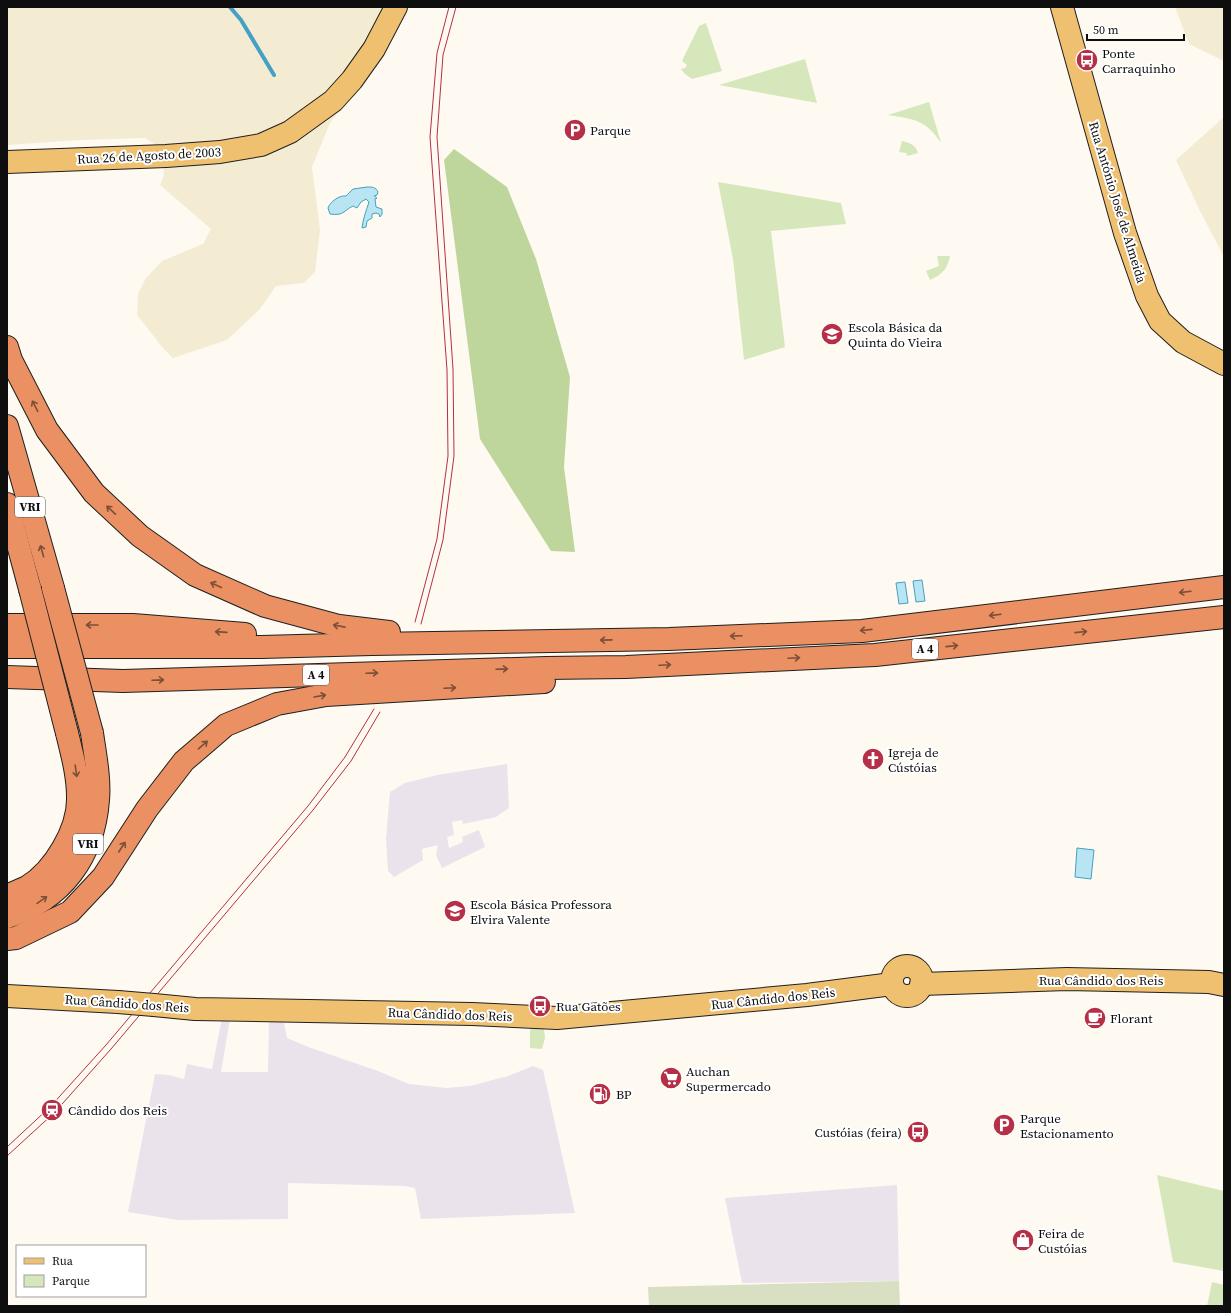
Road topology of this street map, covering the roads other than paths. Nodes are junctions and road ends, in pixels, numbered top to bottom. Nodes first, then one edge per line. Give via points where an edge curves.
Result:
1 (396, 7) edge
2 (1062, 7) edge
3 (7, 162) edge
4 (7, 347) edge
5 (1224, 364) edge
6 (7, 426) edge
7 (7, 504) edge
8 (1224, 587) edge
9 (1224, 617) edge
10 (7, 625) edge
11 (475, 643) junction
12 (372, 644) junction
13 (7, 647) edge
14 (626, 667) junction
15 (7, 677) edge
16 (124, 681) junction
17 (7, 690) edge
18 (92, 733) junction
19 (7, 896) edge
20 (7, 917) edge
21 (47, 922) junction
22 (7, 939) edge
23 (1219, 979) edge
24 (7, 996) edge

1 - 3 main road, Rua 26 de Agosto de 2003 via 374,49 333,101 290,132 261,144 220,152 166,156
2 - 5 main road, Rua António José de Almeida via 1125,233 1147,296 1160,321 1183,342
11 -> 4 highway via 339,626 265,606 195,575 140,536 94,493 47,430 11,360
18 -> 6 highway, VRI, bridge
7 -> 19 highway, VRI, bridge via 68,733 76,768 78,798 74,824 65,846 46,870 27,886
8 -> 11 highway, A 4 via 862,631 669,639
14 -> 9 highway, A 4 via 875,654
12 -> 10 highway via 133,625
11 - 12 highway, A 4
12 - 13 highway, A 4 via 261,647
16 -> 14 highway, A 4
21 -> 14 highway via 70,912 103,877 147,809 184,761 226,725 277,704 326,695 545,682
15 - 16 highway, A 4
16 - 17 highway
20 -> 18 highway, VRI via 42,902 71,875 86,851 98,799
18 - 21 highway, VRI via 107,763 110,799 107,834 100,856 85,883
21 - 22 highway via 16,938
23 - 24 main road, Rua Cândido dos Reis, bridge via 1067,979 921,984 922,979 918,971 905,966 893,974 892,984 807,995 558,1018 195,1008

